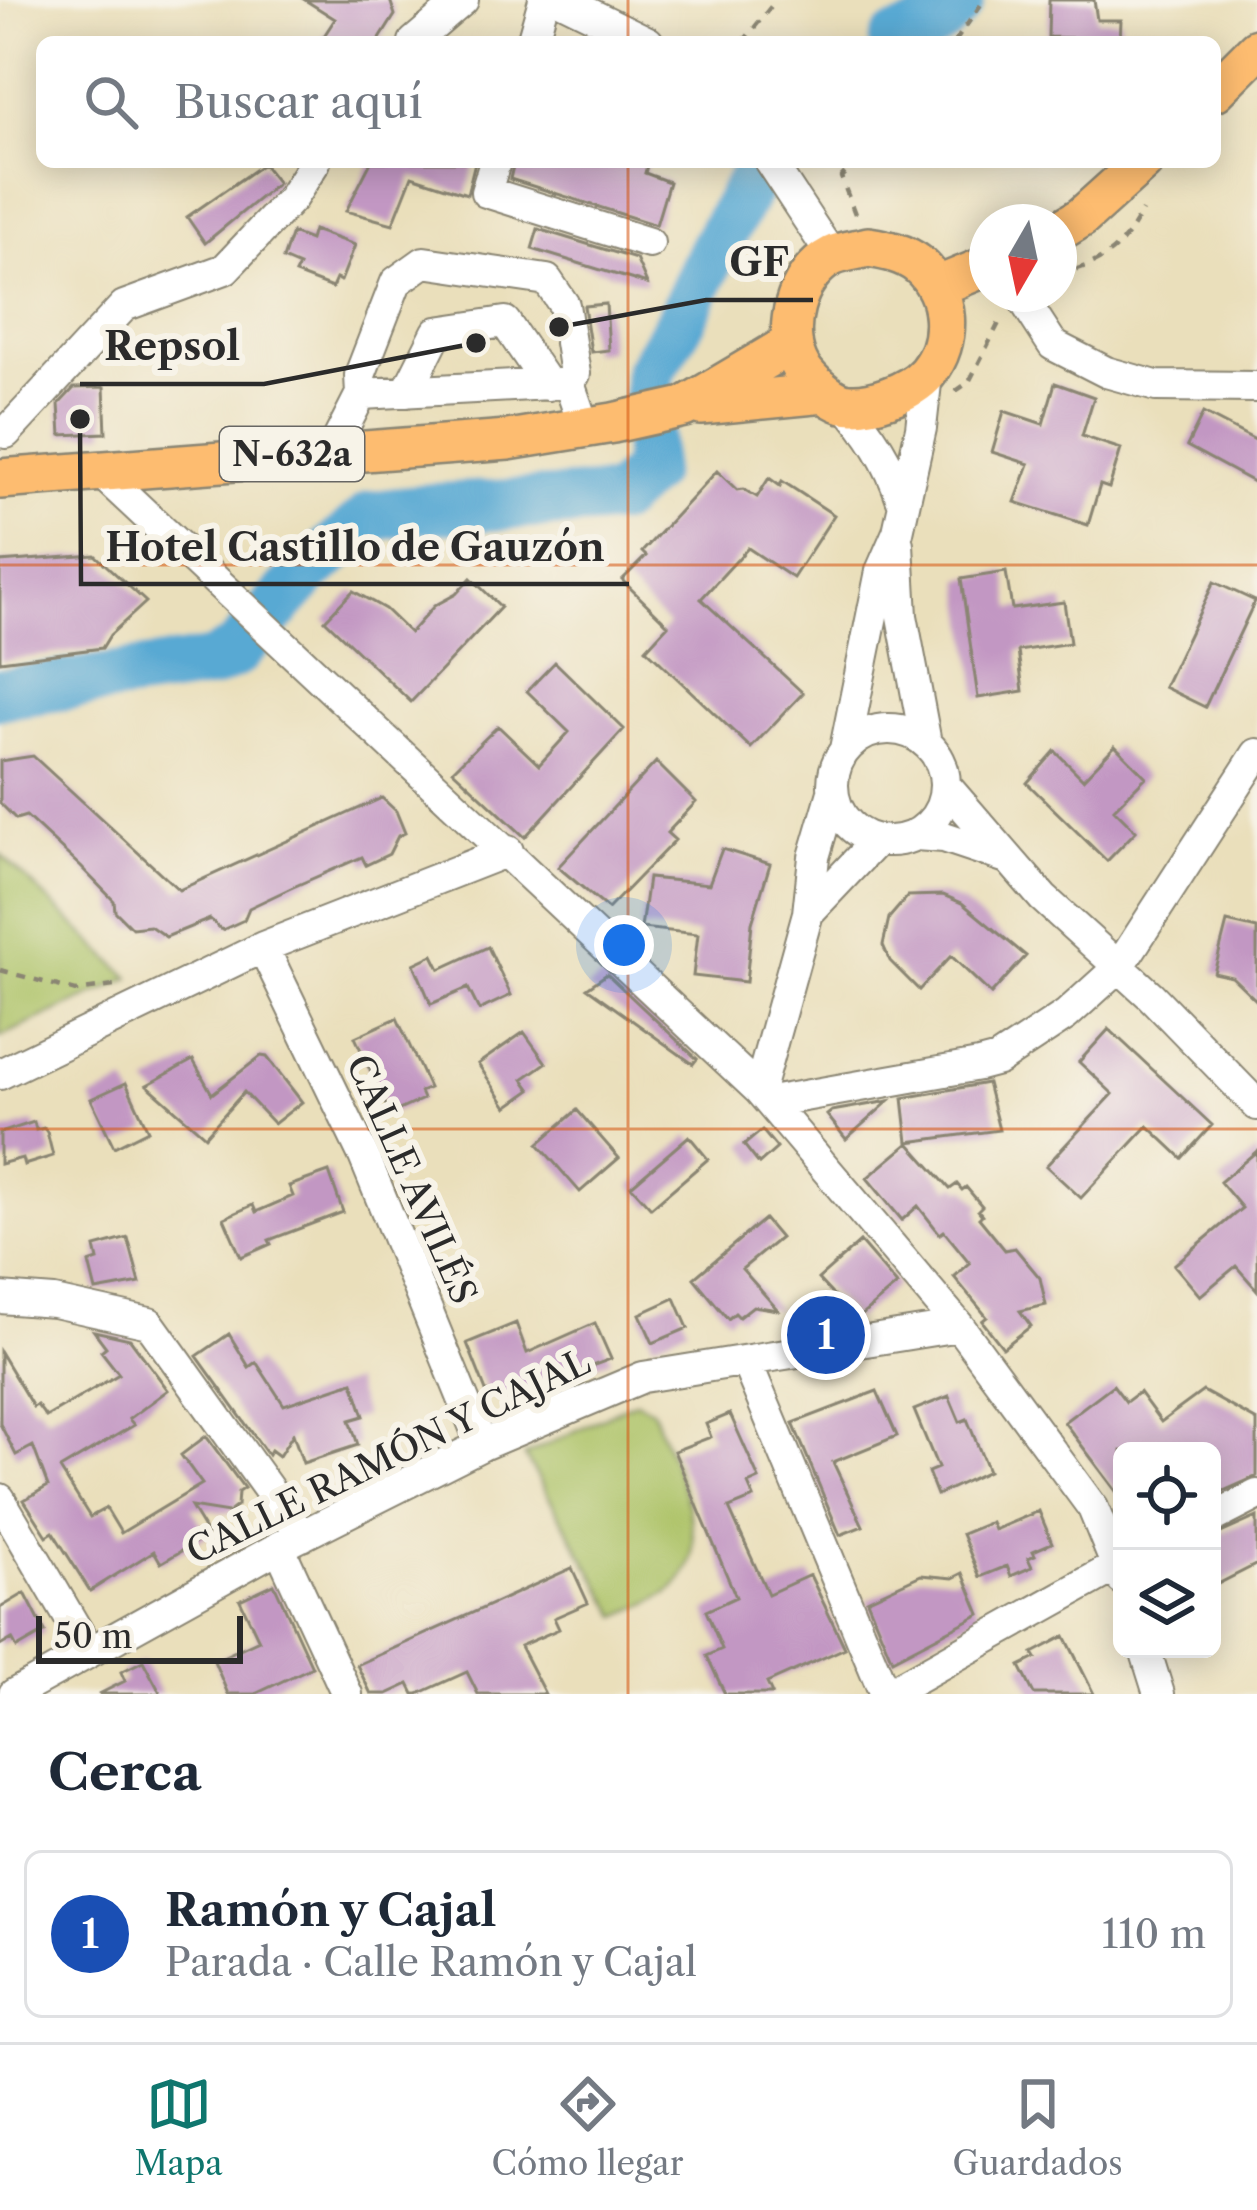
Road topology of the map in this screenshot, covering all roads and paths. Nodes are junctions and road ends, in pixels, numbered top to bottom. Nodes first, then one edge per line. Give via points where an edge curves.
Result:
1 (463, 0) edge
2 (544, 0) edge
3 (562, 0) edge
4 (776, 0) edge
5 (983, 0) edge
6 (421, 36) edge
7 (534, 36) edge
8 (636, 36) edge
9 (748, 36) edge
10 (959, 36) edge
11 (1257, 49) edge
12 (1221, 85) edge
13 (311, 168) edge
14 (493, 168) edge
15 (774, 168) edge
16 (851, 168) edge
17 (1136, 168) edge
18 (1077, 220) edge
19 (649, 243) dead end
20 (850, 251) junction
21 (969, 273) edge
22 (936, 286) junction
23 (1032, 312) edge
24 (792, 343) junction
25 (927, 374) junction
26 (558, 384) junction
27 (1257, 387) edge
28 (407, 392) junction
29 (361, 394) junction
30 (835, 398) junction
31 (684, 407) junction
32 (598, 425) junction
33 (3, 429) edge
34 (332, 451) junction
35 (100, 472) junction
36 (15, 477) edge
37 (902, 500) junction
38 (898, 532) junction
39 (926, 743) junction
40 (845, 749) junction
41 (1257, 754) edge
42 (945, 784) junction
43 (833, 792) junction
44 (915, 835) junction
45 (878, 840) junction
46 (508, 851) junction
47 (1004, 856) junction
48 (808, 913) junction
49 (263, 947) junction
50 (1119, 967) junction
51 (0, 970) edge
52 (142, 1006) junction
53 (0, 1074) edge
54 (765, 1096) junction
55 (1257, 1105) edge
56 (0, 1298) edge
57 (959, 1326) junction
58 (746, 1360) junction
59 (482, 1445) junction
60 (1257, 1495) edge
61 (0, 1499) edge
62 (1221, 1513) edge
63 (290, 1541) junction
64 (1113, 1553) edge
65 (1113, 1573) edge
66 (89, 1651) junction
67 (1148, 1658) edge
68 (14, 1694) edge
69 (347, 1694) edge
70 (886, 1694) edge
71 (1159, 1694) edge

1 - 6 street
2 - 7 street
3 - 8 street
4 - 9 path
5 - 10 path
11 - 12 main road
13 - 33 street via 225,268 124,306
14 - 19 street via 486,192
15 - 20 street via 807,218
16 - 20 path via 842,178
17 - 18 main road
20 - 22 main road via 894,251
20 - 24 main road via 812,272 794,304
21 - 22 main road
22 - 25 main road via 945,326
23 - 27 street via 1053,345 1106,373 1156,386
24 - 30 main road via 802,369
24 - 31 main road, N-632a
25 - 30 main road via 896,394
25 - 37 street
26 - 28 street
26 - 28 street via 506,322 437,332
26 - 29 street via 575,374 564,305 548,280 424,262 396,281 360,375
26 - 32 street
28 - 29 street
29 - 34 street
30 - 31 main road
30 - 37 street via 868,430
31 - 32 main road, N-632a
32 - 34 main road, N-632a via 508,440
33 - 36 street via 22,454
34 - 35 main road, N-632a
35 - 36 main road, N-632a
35 - 46 street
37 - 38 street
38 - 39 street via 902,616
38 - 40 street via 881,571
39 - 40 street via 876,730
39 - 42 street
40 - 43 street
41 - 50 street
42 - 44 street via 937,814
42 - 47 street
43 - 45 street via 843,818
43 - 48 street
44 - 45 street
44 - 47 street
45 - 48 street
46 - 49 street
46 - 54 street
47 - 50 street
48 - 54 street
49 - 52 street
49 - 59 street, CALLE AVILÉS via 364,1156
50 - 54 street via 998,1060
50 - 55 street
51 - 52 path via 76,991 118,982
52 - 53 street
54 - 57 street
56 - 63 street via 149,1323
57 - 58 street, CALLE RAMÓN Y CAJAL
57 - 64 street via 1094,1508
58 - 59 street, CALLE RAMÓN Y CAJAL via 643,1377
58 - 70 street
59 - 63 street, CALLE RAMÓN Y CAJAL
60 - 62 street
61 - 66 street
63 - 66 street, CALLE RAMÓN Y CAJAL
63 - 69 street
65 - 70 street
66 - 68 street, CALLE RAMÓN Y CAJAL
67 - 71 street

